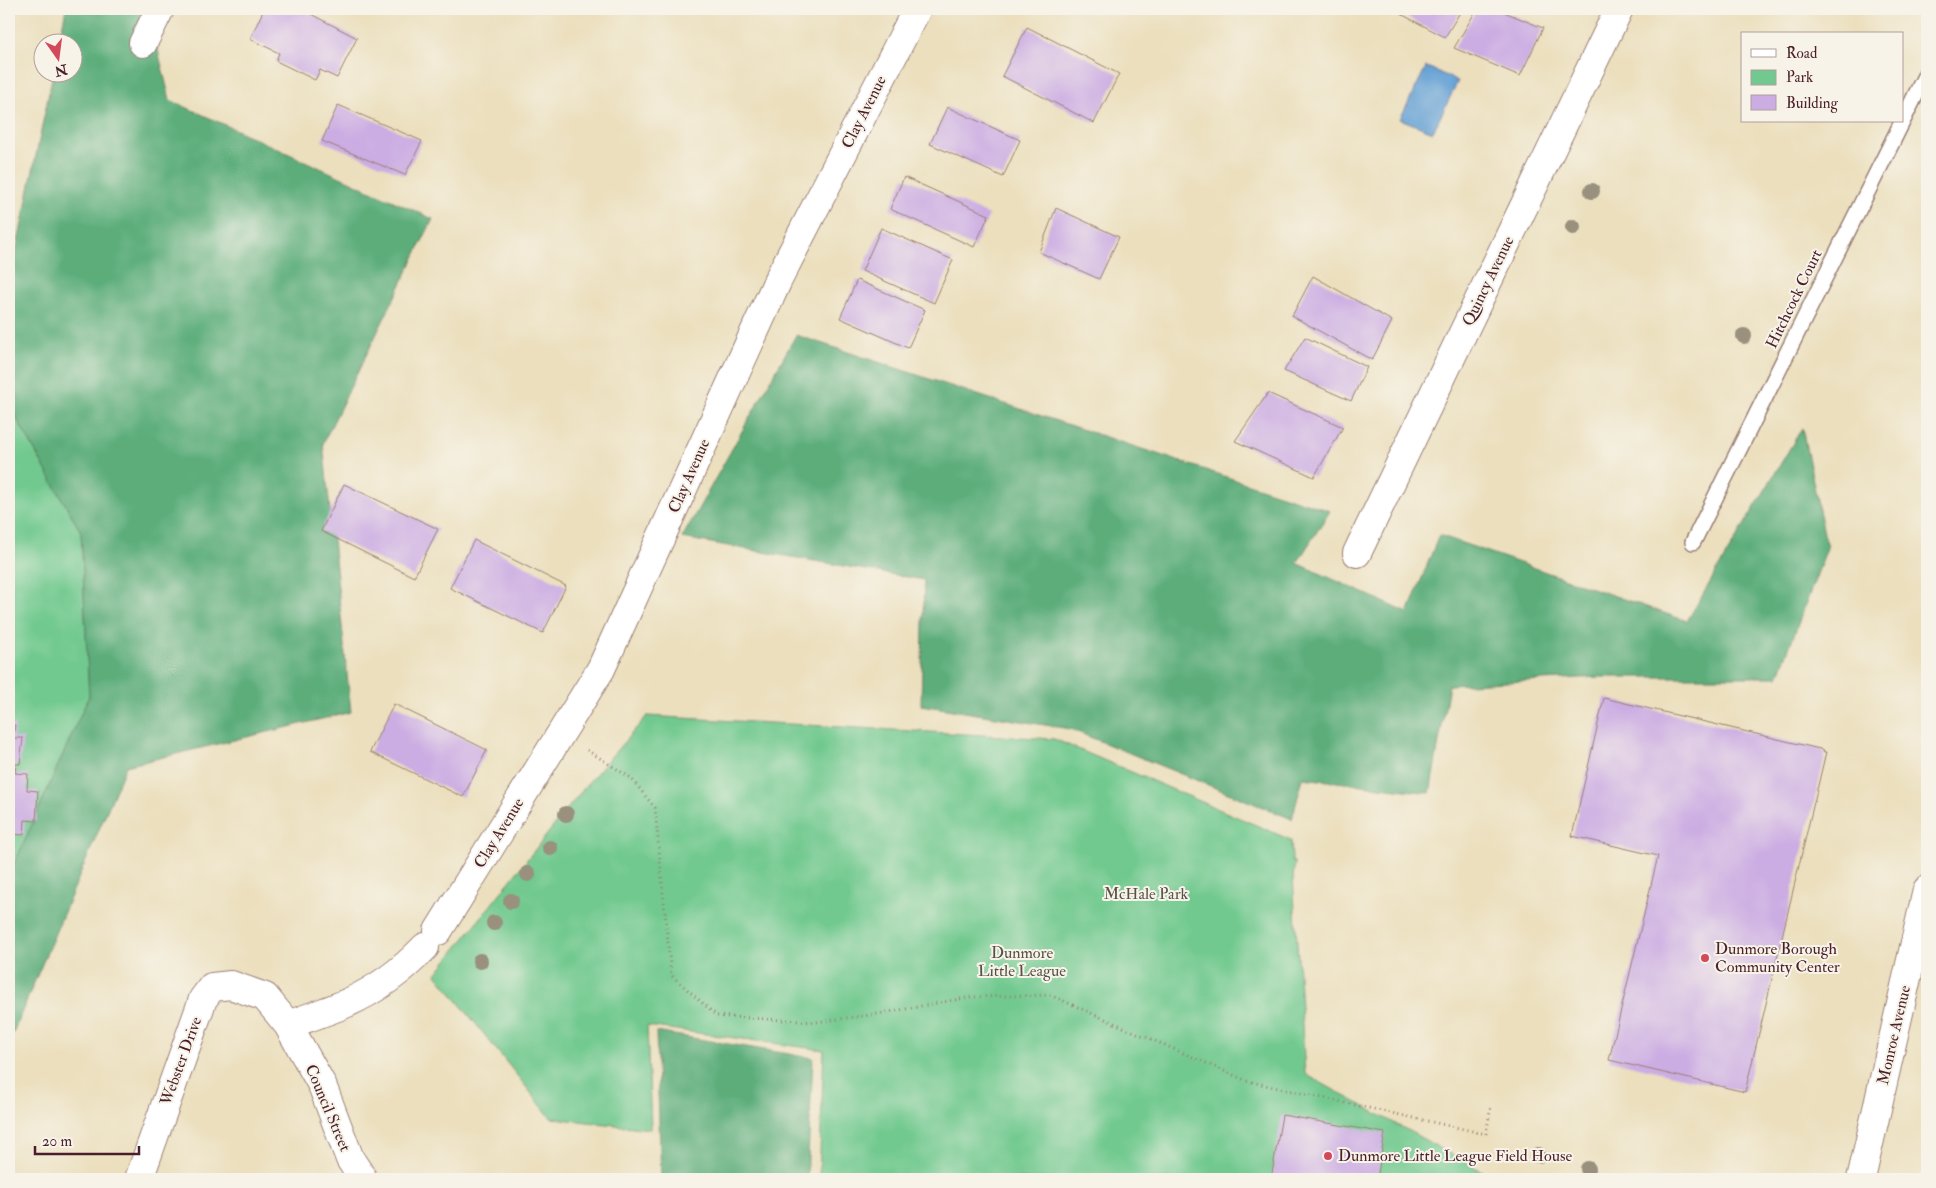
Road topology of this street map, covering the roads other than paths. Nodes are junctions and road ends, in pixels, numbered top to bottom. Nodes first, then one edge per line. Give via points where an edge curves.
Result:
1 (160, 9) edge
2 (917, 9) edge
3 (1619, 9) edge
4 (143, 43) dead end
5 (1927, 72) edge
6 (1904, 118) edge
7 (1902, 122) edge
8 (1693, 542) dead end
9 (1357, 553) dead end
10 (1927, 890) edge
11 (203, 999) joint
12 (288, 1025) junction
13 (139, 1179) edge
14 (363, 1179) edge
15 (1861, 1179) edge

1 - 4 street
2 - 12 street, Clay Avenue via 778,280 601,669 432,939 405,967 370,990 347,1003
3 - 9 street, Quincy Avenue
5 - 6 lane, Hitchcock Court
7 - 8 lane, Hitchcock Court
10 - 15 street, Monroe Avenue
11 - 12 street, Council Street via 212,987 231,985 265,997
11 - 13 street, Webster Drive
12 - 14 street, Council Street via 322,1085 350,1159

